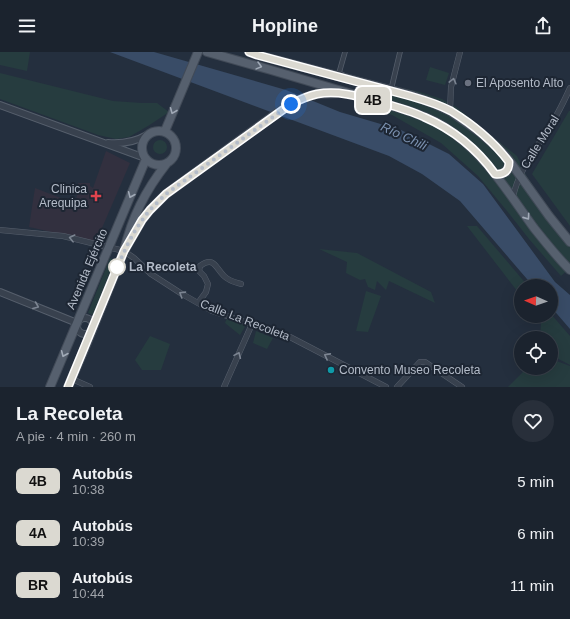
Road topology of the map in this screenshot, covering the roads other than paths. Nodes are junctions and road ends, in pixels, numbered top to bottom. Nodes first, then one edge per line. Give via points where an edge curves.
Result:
1 (198, 52) edge
2 (207, 52) edge
3 (249, 52) edge
4 (344, 52) edge
5 (400, 52) edge
6 (460, 52) edge
7 (264, 55) edge
8 (359, 81) junction
9 (570, 88) edge
10 (391, 90) junction
11 (355, 95) junction
12 (0, 105) edge
13 (450, 111) junction
14 (165, 131) junction
15 (147, 135) junction
16 (100, 141) junction
17 (146, 159) junction
18 (509, 162) junction
19 (167, 163) junction
20 (495, 174) junction
21 (520, 176) junction
22 (513, 197) junction
23 (0, 230) edge
24 (570, 242) edge
25 (109, 247) junction
26 (124, 251) junction
27 (570, 270) edge
28 (241, 284) dead end
29 (0, 292) edge
30 (198, 303) junction
31 (77, 323) junction
32 (252, 324) junction
33 (92, 330) junction
34 (72, 379) junction
35 (50, 387) edge
36 (68, 387) edge
37 (90, 387) edge
38 (224, 387) edge
39 (386, 387) edge
40 (397, 387) edge
41 (462, 387) edge

1 -> 14 main road
2 -> 11 main road
3 - 7 main road
4 - 8 street via 339,73
5 - 10 street
13 -> 6 street via 451,87
7 - 8 main road
8 - 10 main road
9 - 21 street, Calle Moral
10 - 13 main road
11 - 20 main road via 423,116 442,126 473,149
11 - 26 main road via 316,94 291,104 166,194 142,220
12 - 16 street
13 - 18 main road via 481,133
14 - 15 main road via 157,130
14 - 19 main road via 172,136 176,147 173,158
15 - 16 street via 125,143
15 - 17 main road via 142,148
16 - 17 street
17 - 19 main road via 154,164
17 -> 25 main road, Avenida Ejército
18 - 20 main road via 506,172
18 - 21 main road
19 - 26 main road, Avenida Ejército via 139,204
20 - 22 main road
21 - 22 street, Calle Moral
21 - 24 main road
22 -> 27 main road via 542,238
25 -> 23 street, Calle La Recoleta via 63,236
25 - 26 street, Calle La Recoleta
25 - 31 main road, Avenida Ejército
30 -> 26 street, Calle La Recoleta via 152,274
26 - 33 main road, Avenida Ejército
28 - 30 street via 223,275 213,263 204,262 199,271 208,284
29 -> 31 street
30 - 32 street, Calle La Recoleta via 212,311
31 - 33 street via 81,334 90,333
31 - 33 street via 84,318 88,319 92,322
31 -> 35 main road, Avenida Ejército
38 -> 32 street
39 -> 32 street, Calle La Recoleta via 290,337
33 - 34 main road, Avenida Ejército
34 - 36 main road, Avenida Ejército
34 - 37 street
40 - 41 street via 420,362 425,362

